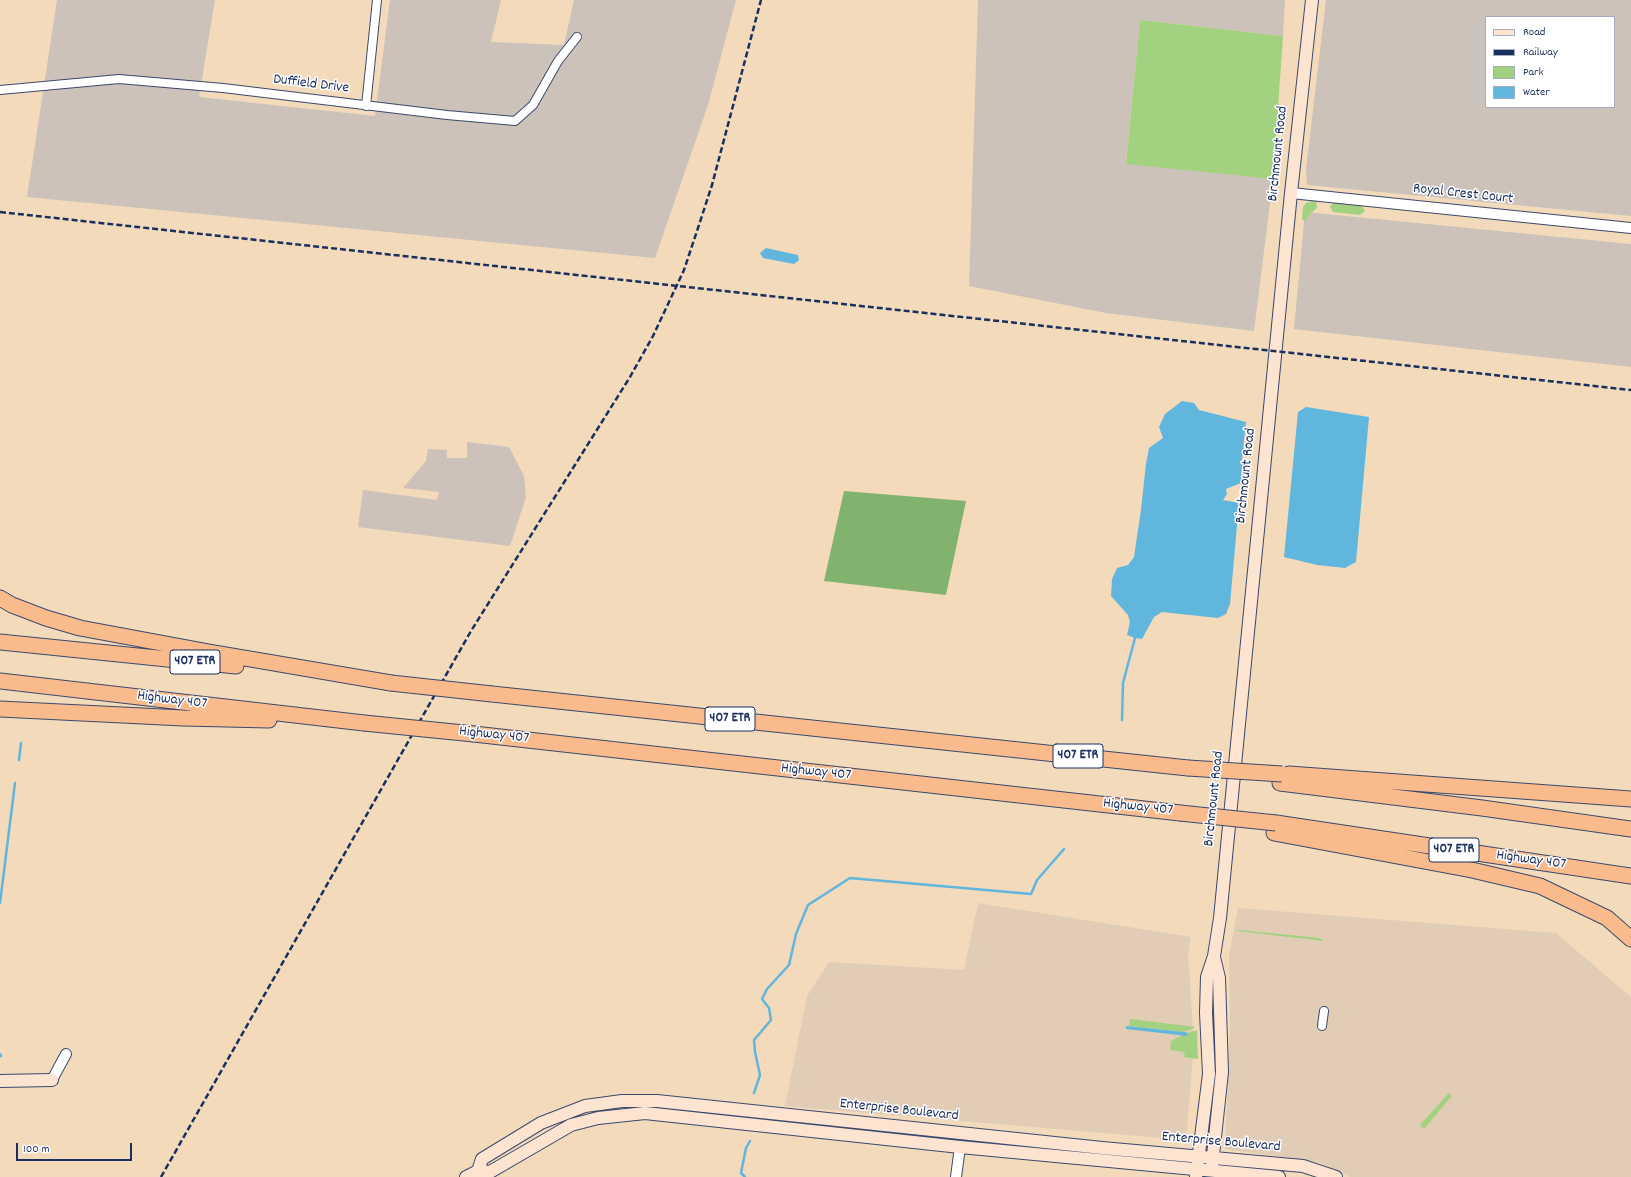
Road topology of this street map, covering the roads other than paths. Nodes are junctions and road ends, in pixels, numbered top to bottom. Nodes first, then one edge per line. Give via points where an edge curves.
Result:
1 (377, 0) edge
2 (1312, 0) edge
3 (577, 37) dead end
4 (0, 90) edge
5 (366, 106) junction
6 (1291, 193) junction
7 (1631, 228) edge
8 (0, 598) edge
9 (0, 642) edge
10 (0, 681) edge
11 (391, 683) junction
12 (0, 709) edge
13 (364, 723) junction
14 (1281, 778) junction
15 (1631, 799) edge
16 (1275, 828) junction
17 (1631, 829) edge
18 (1631, 876) edge
19 (1631, 939) edge
20 (1214, 956) junction
21 (1324, 1011) dead end
22 (1322, 1026) dead end
23 (66, 1054) dead end
24 (52, 1080) joint
25 (0, 1081) edge
26 (961, 1134) junction
27 (960, 1147) junction
28 (1213, 1158) junction
29 (1198, 1167) edge
30 (478, 1171) junction
31 (1210, 1174) edge
32 (466, 1177) edge
33 (956, 1177) edge
34 (1279, 1177) edge
35 (1336, 1177) edge

1 - 5 street
2 - 6 main road, Birchmount Road
3 - 5 street, Duffield Drive via 558,62 533,105 515,121
4 - 5 street, Duffield Drive via 119,79 223,88
6 - 7 street, Royal Crest Court
6 - 20 main road, Birchmount Road via 1220,918
8 - 11 highway via 46,618 80,628
9 - 11 highway, 407 ETR
10 - 13 highway, Highway 407 / 407 ETR
11 - 14 highway, 407 ETR, bridge
12 - 13 highway
13 - 16 highway, Highway 407 / 407 ETR, bridge via 1180,813
14 - 15 highway
14 - 17 highway, 407 ETR
16 - 18 highway, Highway 407 / 407 ETR
16 - 19 highway via 1540,886 1607,918
20 - 28 main road, Birchmount Road via 1219,978 1222,1072
20 - 29 main road, Birchmount Road via 1207,977 1209,1074
21 - 22 street
23 - 24 street
24 - 25 main road
26 - 27 street
26 - 29 main road, Enterprise Boulevard via 1102,1148
26 - 30 main road, Enterprise Boulevard via 657,1101 622,1101 585,1106 541,1123 482,1159
27 - 29 main road, Enterprise Boulevard
27 - 30 main road, Enterprise Boulevard via 645,1113 598,1118 571,1125 490,1172
27 - 33 street
28 - 29 main road, Enterprise Boulevard
28 - 31 main road, Birchmount Road
28 - 35 main road, Enterprise Boulevard via 1303,1166
29 - 31 main road, Enterprise Boulevard
30 - 32 main road, Enterprise Boulevard
31 - 34 main road, Enterprise Boulevard

